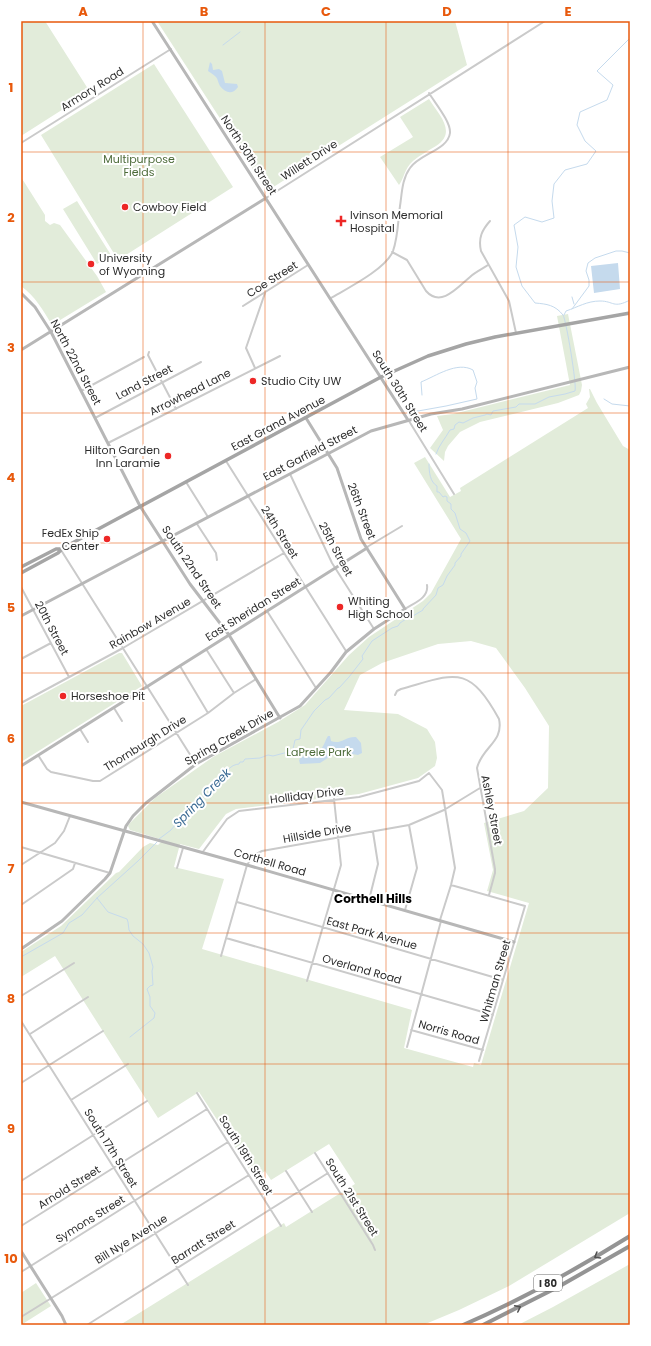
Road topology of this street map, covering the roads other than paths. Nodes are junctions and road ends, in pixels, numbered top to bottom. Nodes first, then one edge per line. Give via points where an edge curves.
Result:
1 (152, 21) edge
2 (545, 21) edge
3 (171, 49) junction
4 (429, 93) junction
5 (21, 143) edge
6 (266, 198) junction
7 (490, 221) dead end
8 (392, 252) junction
9 (309, 265) junction
10 (488, 265) junction
11 (21, 293) edge
12 (265, 293) junction
13 (331, 298) junction
14 (243, 306) dead end
15 (629, 313) edge
16 (630, 322) edge
17 (51, 332) junction
18 (516, 334) junction
19 (21, 350) edge
20 (149, 352) dead end
21 (280, 356) dead end
22 (144, 357) dead end
23 (201, 362) dead end
24 (255, 368) junction
25 (630, 368) edge
26 (381, 377) junction
27 (162, 382) junction
28 (81, 391) junction
29 (176, 409) junction
30 (95, 418) junction
31 (306, 418) junction
32 (408, 420) junction
33 (108, 444) junction
34 (328, 454) junction
35 (226, 460) junction
36 (290, 474) junction
37 (186, 482) junction
38 (454, 494) dead end
39 (248, 496) junction
40 (140, 506) junction
41 (209, 518) junction
42 (197, 524) junction
43 (402, 526) dead end
44 (163, 542) junction
45 (367, 548) junction
46 (61, 549) junction
47 (284, 553) junction
48 (217, 560) dead end
49 (21, 567) edge
50 (335, 568) junction
51 (21, 573) edge
52 (83, 584) junction
53 (427, 585) dead end
54 (21, 587) edge
55 (305, 587) junction
56 (203, 602) junction
57 (405, 609) junction
58 (33, 610) junction
59 (267, 611) junction
60 (21, 616) edge
61 (374, 629) junction
62 (229, 635) junction
63 (51, 643) junction
64 (123, 648) junction
65 (206, 649) junction
66 (346, 652) junction
67 (21, 659) edge
68 (179, 666) junction
69 (69, 677) junction
70 (256, 679) junction
71 (147, 686) junction
72 (316, 688) junction
73 (234, 693) junction
74 (395, 695) dead end
75 (21, 703) edge
76 (114, 708) junction
77 (208, 713) junction
78 (280, 718) junction
79 (122, 721) dead end
80 (80, 729) junction
81 (177, 733) junction
82 (88, 742) dead end
83 (38, 755) junction
84 (196, 764) junction
85 (21, 766) edge
86 (480, 788) junction
87 (334, 800) junction
88 (21, 802) edge
89 (444, 810) junction
90 (70, 816) junction
91 (409, 825) junction
92 (124, 831) junction
93 (373, 832) junction
94 (337, 838) junction
95 (21, 847) edge
96 (182, 848) junction
97 (40, 852) junction
98 (202, 853) junction
99 (76, 863) junction
100 (21, 865) edge
101 (247, 865) junction
102 (177, 868) dead end
103 (110, 873) junction
104 (451, 884) junction
105 (333, 890) junction
106 (489, 895) junction
107 (369, 900) junction
108 (237, 902) junction
109 (21, 905) edge
110 (404, 910) junction
111 (441, 921) junction
112 (323, 927) junction
113 (226, 938) junction
114 (514, 942) junction
115 (21, 949) edge
116 (221, 956) dead end
117 (431, 959) junction
118 (74, 963) dead end
119 (312, 963) junction
120 (503, 980) junction
121 (307, 981) dead end
122 (420, 994) junction
123 (21, 996) edge
124 (88, 997) dead end
125 (493, 1016) junction
126 (21, 1020) edge
127 (411, 1030) junction
128 (104, 1031) dead end
129 (30, 1034) junction
130 (407, 1046) dead end
131 (483, 1050) junction
132 (480, 1061) dead end
133 (128, 1064) dead end
134 (49, 1065) junction
135 (21, 1083) edge
136 (197, 1093) dead end
137 (71, 1100) junction
138 (147, 1101) dead end
139 (207, 1109) junction
140 (94, 1136) junction
141 (228, 1142) junction
142 (315, 1153) dead end
143 (114, 1168) junction
144 (286, 1171) dead end
145 (328, 1173) junction
146 (249, 1175) junction
147 (21, 1181) edge
148 (299, 1191) junction
149 (134, 1200) junction
150 (270, 1209) junction
151 (312, 1212) dead end
152 (21, 1226) edge
153 (281, 1226) dead end
154 (155, 1233) junction
155 (630, 1236) edge
156 (630, 1246) edge
157 (375, 1250) dead end
158 (21, 1251) edge
159 (30, 1266) junction
160 (177, 1268) junction
161 (21, 1272) edge
162 (188, 1285) dead end
163 (51, 1299) junction
164 (21, 1318) edge
165 (66, 1325) edge
166 (87, 1325) edge
167 (463, 1325) edge
168 (483, 1325) edge

1 - 3 street, North 30th Street
2 - 4 street, Willett Drive
3 - 5 street, Armory Road
3 - 6 street, North 30th Street
4 - 6 street, Willett Drive
4 - 8 street via 449,125 449,137 444,144 418,159 404,179
6 - 9 street, North 30th Street
6 - 17 street, Willett Drive
7 - 10 street via 480,239 481,251
8 - 10 street via 407,260 426,291 436,298 447,295
8 - 13 street via 380,267
9 - 12 street, Coe Street
9 - 13 street, North 30th Street
10 - 18 street via 509,301
11 - 17 street, North 22nd Street via 35,307
12 - 14 street, Coe Street
12 - 24 street via 246,348
13 - 26 street, South 30th Street
15 - 16 street
15 - 18 main road, East Grand Avenue
17 - 19 street, Willett Drive
17 - 28 street, North 22nd Street
18 - 26 main road, East Grand Avenue via 452,348
20 - 27 street via 149,358
21 - 24 street, Arrowhead Lane
22 - 28 street
23 - 27 street, Land Street
24 - 29 street, Arrowhead Lane
25 - 32 street, East Garfield Street
26 - 31 main road, East Grand Avenue
26 - 32 street, South 30th Street
27 - 29 street
27 - 30 street, Land Street
28 - 30 street, North 22nd Street
29 - 33 street, Arrowhead Lane
30 - 33 street, North 22nd Street
31 - 34 street, 26th Street
31 - 35 main road, East Grand Avenue
32 - 34 street, East Garfield Street via 371,431
32 - 38 street, South 30th Street
33 - 40 street, South 22nd Street
34 - 36 street, East Garfield Street
34 - 45 street, 26th Street via 337,468 361,539
35 - 37 main road, East Grand Avenue
35 - 39 street, 24th Street
36 - 39 street, East Garfield Street
36 - 50 street, 25th Street
37 - 40 main road, East Grand Avenue
37 - 41 street
39 - 41 street, East Garfield Street
39 - 47 street, 24th Street
40 - 44 street, South 22nd Street
40 - 46 main road, East Grand Avenue
41 - 42 street, East Garfield Street
42 - 44 street, East Garfield Street
42 - 48 street via 216,553
43 - 45 street, East Sheridan Street
44 - 52 street, East Garfield Street
44 - 56 street, South 22nd Street
45 - 50 street, East Sheridan Street
45 - 57 street, 26th Street
46 - 49 main road, East Grand Avenue via 56,549
46 - 51 main road, East Grand Avenue
46 - 52 street
47 - 55 street, 24th Street
47 - 56 street, Rainbow Avenue
50 - 55 street, East Sheridan Street
50 - 61 street, 25th Street
52 - 58 street, East Garfield Street
52 - 64 street
53 - 57 street, Spring Creek Drive via 424,596
54 - 58 street, 20th Street
55 - 59 street, East Sheridan Street
55 - 66 street, 24th Street
56 - 62 street, South 22nd Street
56 - 64 street, Rainbow Avenue
57 - 61 street, Spring Creek Drive
58 - 60 street, East Garfield Street
58 - 63 street, 20th Street
59 - 62 street, East Sheridan Street
59 - 72 street
61 - 66 street, Spring Creek Drive
62 - 65 street, East Sheridan Street
62 - 70 street, South 22nd Street
63 - 67 street
63 - 69 street, 20th Street
64 - 69 street, Rainbow Avenue
64 - 71 street
65 - 68 street, East Sheridan Street
65 - 73 street
66 - 72 street, Spring Creek Drive
68 - 71 street, East Sheridan Street
68 - 77 street
69 - 75 street, Rainbow Avenue
70 - 73 street, Thornburgh Drive
70 - 78 street, South 22nd Street
71 - 76 street, East Sheridan Street
71 - 81 street
72 - 78 street, Spring Creek Drive via 300,706
73 - 77 street, Thornburgh Drive
74 - 86 street, Ashley Street via 401,689 450,676 467,679 477,687 496,714 500,725 499,735 478,760
76 - 79 street
76 - 80 street, East Sheridan Street
77 - 81 street, Thornburgh Drive
78 - 84 street, Spring Creek Drive
80 - 82 street
80 - 83 street, East Sheridan Street
81 - 83 street, Thornburgh Drive via 96,782 51,772
81 - 84 street
83 - 85 street, East Sheridan Street
84 - 92 street, Spring Creek Drive via 146,803 129,821
86 - 89 street, Hillside Drive
86 - 106 street, Ashley Street via 495,869
87 - 89 street, Holliday Drive via 359,797 419,781 429,773 442,790
87 - 94 street
87 - 98 street, Holliday Drive via 238,811 227,819
88 - 90 street, Corthell Road
89 - 91 street, Hillside Drive
89 - 104 street via 455,868
90 - 92 street, Corthell Road
90 - 97 street via 64,831 55,843
91 - 93 street, Hillside Drive
91 - 110 street via 417,868
92 - 96 street, Corthell Road
92 - 103 street, Spring Creek Drive
93 - 94 street, Hillside Drive
93 - 107 street via 378,864
94 - 101 street, Hillside Drive via 262,851 254,855
94 - 105 street via 341,865
95 - 97 street
96 - 98 street, Corthell Road
96 - 102 street
97 - 99 street
97 - 100 street
98 - 101 street, Corthell Road
99 - 103 street
99 - 109 street via 73,870
101 - 105 street, Corthell Road
101 - 108 street
103 - 115 street, Spring Creek Drive via 62,921
104 - 106 street
104 - 111 street
105 - 107 street, Corthell Road
105 - 112 street
106 - 114 street, Whitman Street via 525,906
107 - 110 street, Corthell Road
108 - 112 street, East Park Avenue
108 - 113 street
110 - 111 street, Corthell Road
111 - 114 street, Corthell Road
111 - 117 street
112 - 117 street, East Park Avenue
112 - 119 street
113 - 116 street
113 - 119 street, Overland Road
114 - 120 street, Whitman Street
117 - 120 street, East Park Avenue
117 - 122 street
118 - 123 street
119 - 121 street
119 - 122 street, Overland Road
120 - 125 street, Whitman Street
122 - 125 street, Overland Road
122 - 127 street
124 - 129 street
125 - 131 street, Whitman Street
126 - 129 street, South 17th Street
127 - 130 street
127 - 131 street, Norris Road
128 - 134 street
129 - 134 street, South 17th Street
131 - 132 street, Whitman Street
133 - 137 street
134 - 135 street
134 - 137 street, South 17th Street
136 - 139 street, South 19th Street
137 - 140 street, South 17th Street
138 - 140 street
139 - 141 street, South 19th Street
139 - 143 street, Arnold Street
140 - 143 street, South 17th Street
140 - 147 street
141 - 146 street, South 19th Street
141 - 149 street, Symons Street
142 - 145 street, South 21st Street
143 - 149 street, South 17th Street
143 - 152 street, Arnold Street
144 - 148 street
145 - 148 street, Barratt Street
145 - 157 street, South 21st Street
146 - 150 street, South 19th Street
146 - 154 street, Bill Nye Avenue
148 - 150 street, Barratt Street
148 - 151 street
149 - 154 street, South 17th Street
149 - 159 street, Symons Street
150 - 153 street, South 19th Street
150 - 160 street, Barratt Street
154 - 160 street, South 17th Street
154 - 163 street, Bill Nye Avenue
155 -> 167 highway, I 80 via 565,1274
168 -> 156 highway, I 80 via 558,1287
158 - 159 street
159 - 161 street, Symons Street
159 - 163 street
160 - 162 street, South 17th Street
160 - 166 street, Barratt Street
163 - 164 street, Bill Nye Avenue
163 - 165 street

